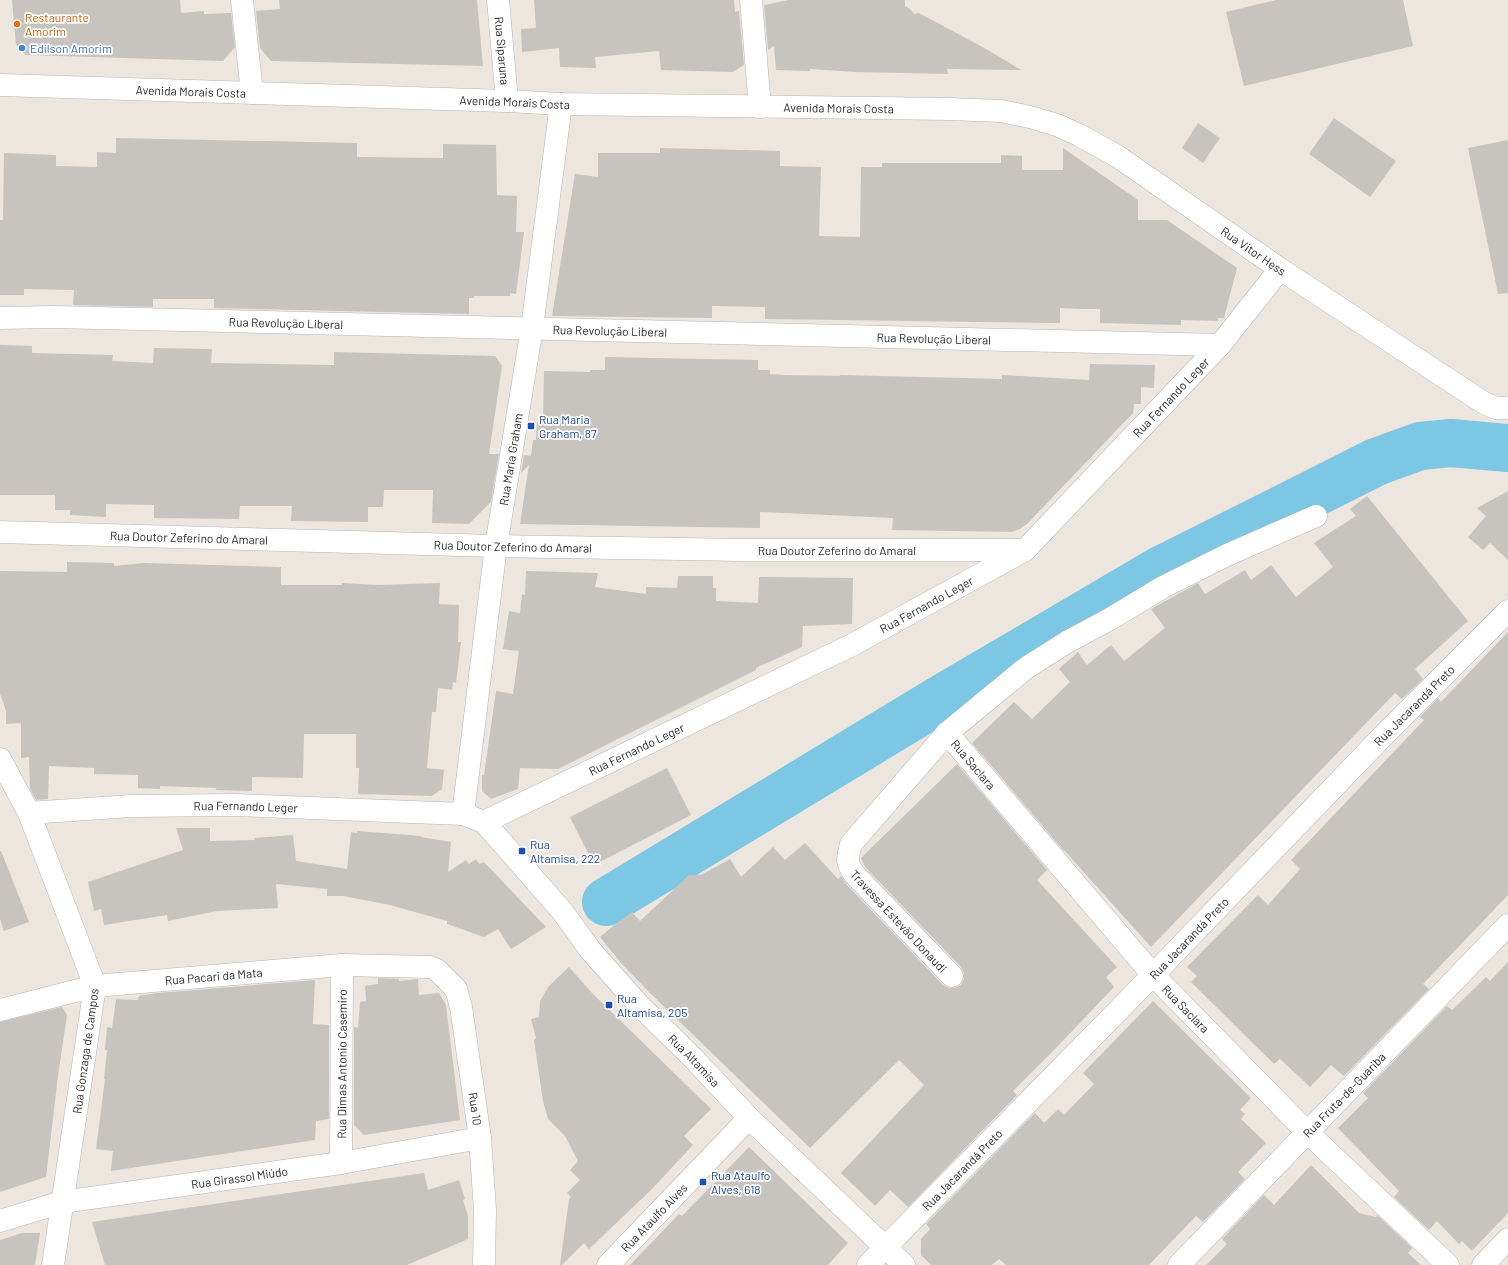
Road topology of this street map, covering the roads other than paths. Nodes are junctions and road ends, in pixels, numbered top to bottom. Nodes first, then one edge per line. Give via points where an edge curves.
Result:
1 (242, 0) edge
2 (498, 0) edge
3 (751, 0) edge
4 (0, 85) edge
5 (252, 93) junction
6 (508, 101) junction
7 (561, 104) junction
8 (760, 107) junction
9 (1030, 117) joint
10 (1280, 269) junction
11 (0, 318) edge
12 (532, 328) junction
13 (1220, 345) junction
14 (1508, 408) edge
15 (1316, 516) dead end
16 (0, 532) edge
17 (496, 546) junction
18 (1025, 550) junction
19 (1508, 610) edge
20 (947, 733) junction
21 (1, 766) edge
22 (29, 813) junction
23 (463, 814) junction
24 (484, 822) junction
25 (1508, 925) edge
26 (342, 965) junction
27 (430, 967) joint
28 (1153, 974) junction
29 (952, 976) dead end
30 (96, 986) junction
31 (0, 1010) edge
32 (749, 1118) junction
33 (1308, 1132) junction
34 (480, 1138) junction
35 (341, 1163) junction
36 (62, 1202) junction
37 (0, 1221) edge
38 (1508, 1239) edge
39 (885, 1247) junction
40 (53, 1265) edge
41 (484, 1265) edge
42 (608, 1265) edge
43 (868, 1265) edge
44 (904, 1265) edge
45 (1179, 1265) edge
46 (1448, 1265) edge
47 (1483, 1265) edge

1 - 5 street
2 - 6 street, Rua Siparuna
3 - 8 street
4 - 5 street, Avenida Morais Costa
5 - 6 street, Avenida Morais Costa
6 - 7 street, Avenida Morais Costa
7 - 8 street, Avenida Morais Costa
7 - 12 street, Rua Maria Graham
8 - 9 street, Avenida Morais Costa via 994,111
9 - 10 street, Rua Vitor Hess via 1057,125 1117,156
10 - 13 street, Rua Fernando Leger
10 - 14 street, Rua Vitor Hess via 1484,403 1496,408
11 - 12 street, Rua Revolução Liberal
12 - 13 street, Rua Revolução Liberal
12 - 17 street, Rua Maria Graham
13 - 18 street, Rua Fernando Leger
15 - 20 street, Travessa Estevão Donaudi via 1227,555 1066,642 1026,668
16 - 17 street, Rua Doutor Zeferino do Amaral
17 - 18 street, Rua Doutor Zeferino do Amaral via 743,550
17 - 23 street, Rua Maria Graham
18 - 24 street, Rua Fernando Leger via 852,645
19 - 28 street, Rua Jacarandá Preto
20 - 28 street, Rua Saclara
20 - 29 street, Travessa Estevão Donaudi via 851,844 847,856 848,866 855,875
21 - 22 street, Rua Gonzaga de Campos
22 - 23 street, Rua Fernando Leger via 131,806 235,806
22 - 30 street, Rua Gonzaga de Campos
23 - 24 street, Rua Altamisa
24 - 32 street, Rua Altamisa via 639,1005
25 - 33 street, Rua Fruta-de-Guariba
26 - 27 street, Rua Pacari da Mata
26 - 30 street, Rua Pacari da Mata
26 - 35 street, Rua Dimas Antonio Casemiro
27 - 34 street, Rua 10 via 437,970 456,989 461,1007
28 - 33 street, Rua Saclara
28 - 39 street, Rua Jacarandá Preto
30 - 31 street, Rua Pacari da Mata
30 - 36 street, Rua Gonzaga de Campos
32 - 39 street, Rua Altamisa
32 - 42 street, Rua Ataulfo Alves
33 - 45 street, Rua Fruta-de-Guariba
33 - 46 street, Rua Saclara
34 - 35 street, Rua Girassol Miúdo
34 - 41 street, Rua 10 via 485,1210
35 - 36 street, Rua Girassol Miúdo
36 - 37 street, Rua Girassol Miúdo
36 - 40 street, Rua Gonzaga de Campos
38 - 47 street
39 - 43 street, Rua Jacarandá Preto
39 - 44 street, Rua Altamisa

